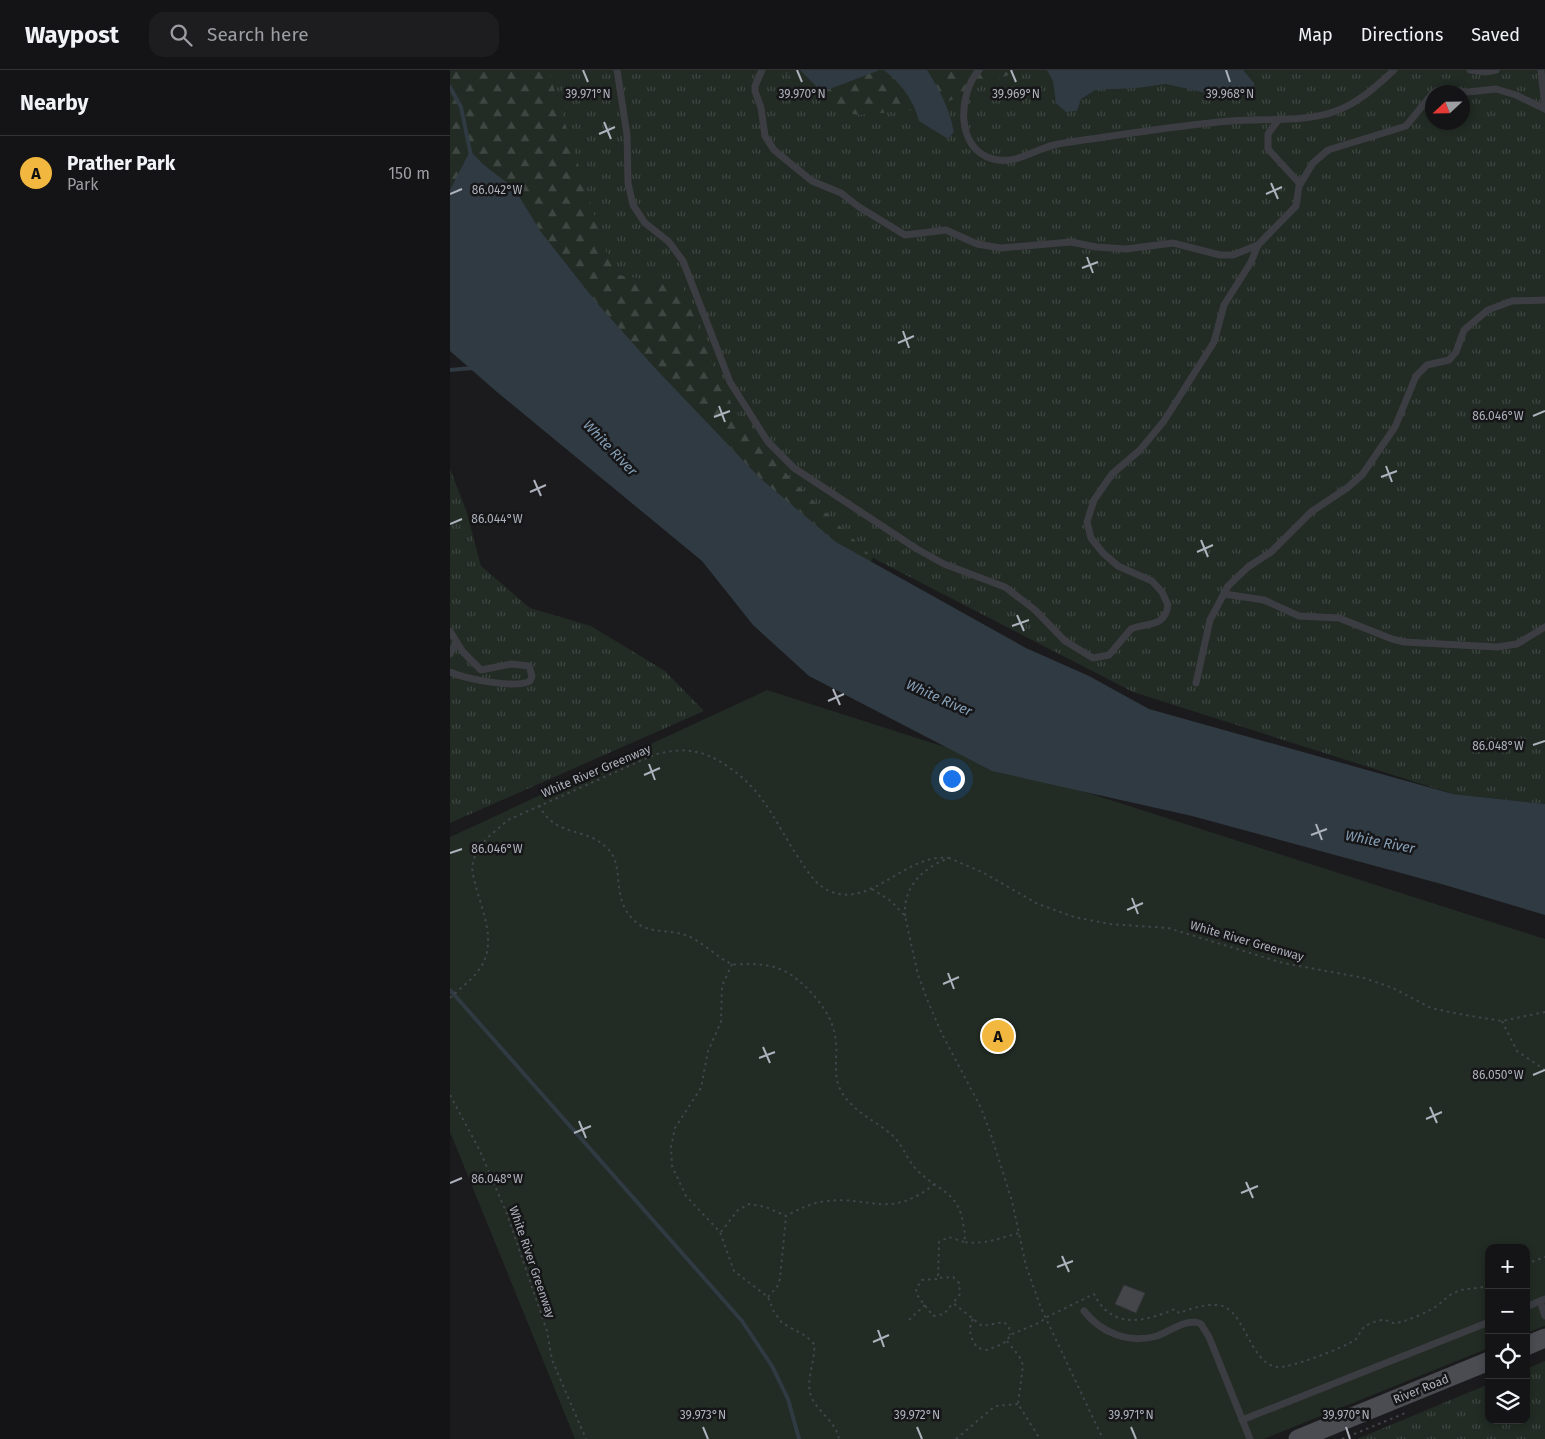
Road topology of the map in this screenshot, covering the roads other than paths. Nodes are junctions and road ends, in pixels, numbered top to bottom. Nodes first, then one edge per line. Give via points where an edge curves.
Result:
1 (618, 70) edge
2 (762, 70) edge
3 (979, 70) edge
4 (1394, 70) edge
5 (1470, 70) edge
6 (1496, 70) edge
7 (1540, 70) edge
8 (1470, 92) edge
9 (1425, 103) edge
10 (1545, 109) edge
11 (1279, 119) junction
12 (1300, 184) junction
13 (1258, 245) junction
14 (1545, 300) edge
15 (1224, 594) junction
16 (1545, 627) edge
17 (450, 631) edge
18 (456, 642) junction
19 (450, 654) edge
20 (450, 672) edge
21 (1196, 683) dead end
22 (1542, 1300) edge
23 (1530, 1305) edge
24 (1084, 1311) dead end
25 (1545, 1316) edge
26 (1485, 1324) edge
27 (1545, 1338) edge
28 (1530, 1344) edge
29 (1485, 1363) edge
30 (1242, 1420) junction
31 (1250, 1439) edge
32 (1298, 1439) edge

1 - 13 lane via 627,135 628,183 633,205 645,223 669,242 680,256 730,382 773,448 794,468 917,549 944,564 1005,587 1035,610 1065,641 1093,658 1109,655 1131,629 1152,626 1161,620 1168,605 1152,581 1118,566 1097,546 1088,532 1089,511 1112,474 1140,450 1164,420 1214,342 1224,305
2 - 13 lane via 754,86 765,136 774,150 812,181 841,193 904,235 946,230 977,244 1001,248 1070,242 1126,249 1173,243 1220,256
3 - 11 lane via 966,100 964,128 976,149 992,159 1008,160 1064,143 1203,123
4 - 11 lane via 1367,93 1334,112
5 - 6 lane
7 - 10 lane
8 - 10 lane via 1496,90 1516,95
9 - 12 lane via 1406,126 1320,155
11 - 12 lane via 1268,134 1268,149
12 - 13 lane via 1296,206
14 - 15 lane via 1504,303 1470,324 1449,360 1427,365 1416,376 1395,427 1362,475 1311,512 1271,552 1232,580
15 - 16 lane via 1264,600 1299,616 1339,618 1404,642 1497,647 1518,644
15 - 21 lane via 1210,620
17 - 18 lane
18 - 19 lane
18 - 20 lane via 481,670 519,664 529,666 532,676 530,681 518,685
22 - 23 lane
22 - 25 lane
24 - 30 lane via 1103,1329 1129,1337 1156,1336 1193,1321 1201,1324
26 - 30 lane
27 - 28 street
29 - 32 street, River Road
30 - 31 lane

